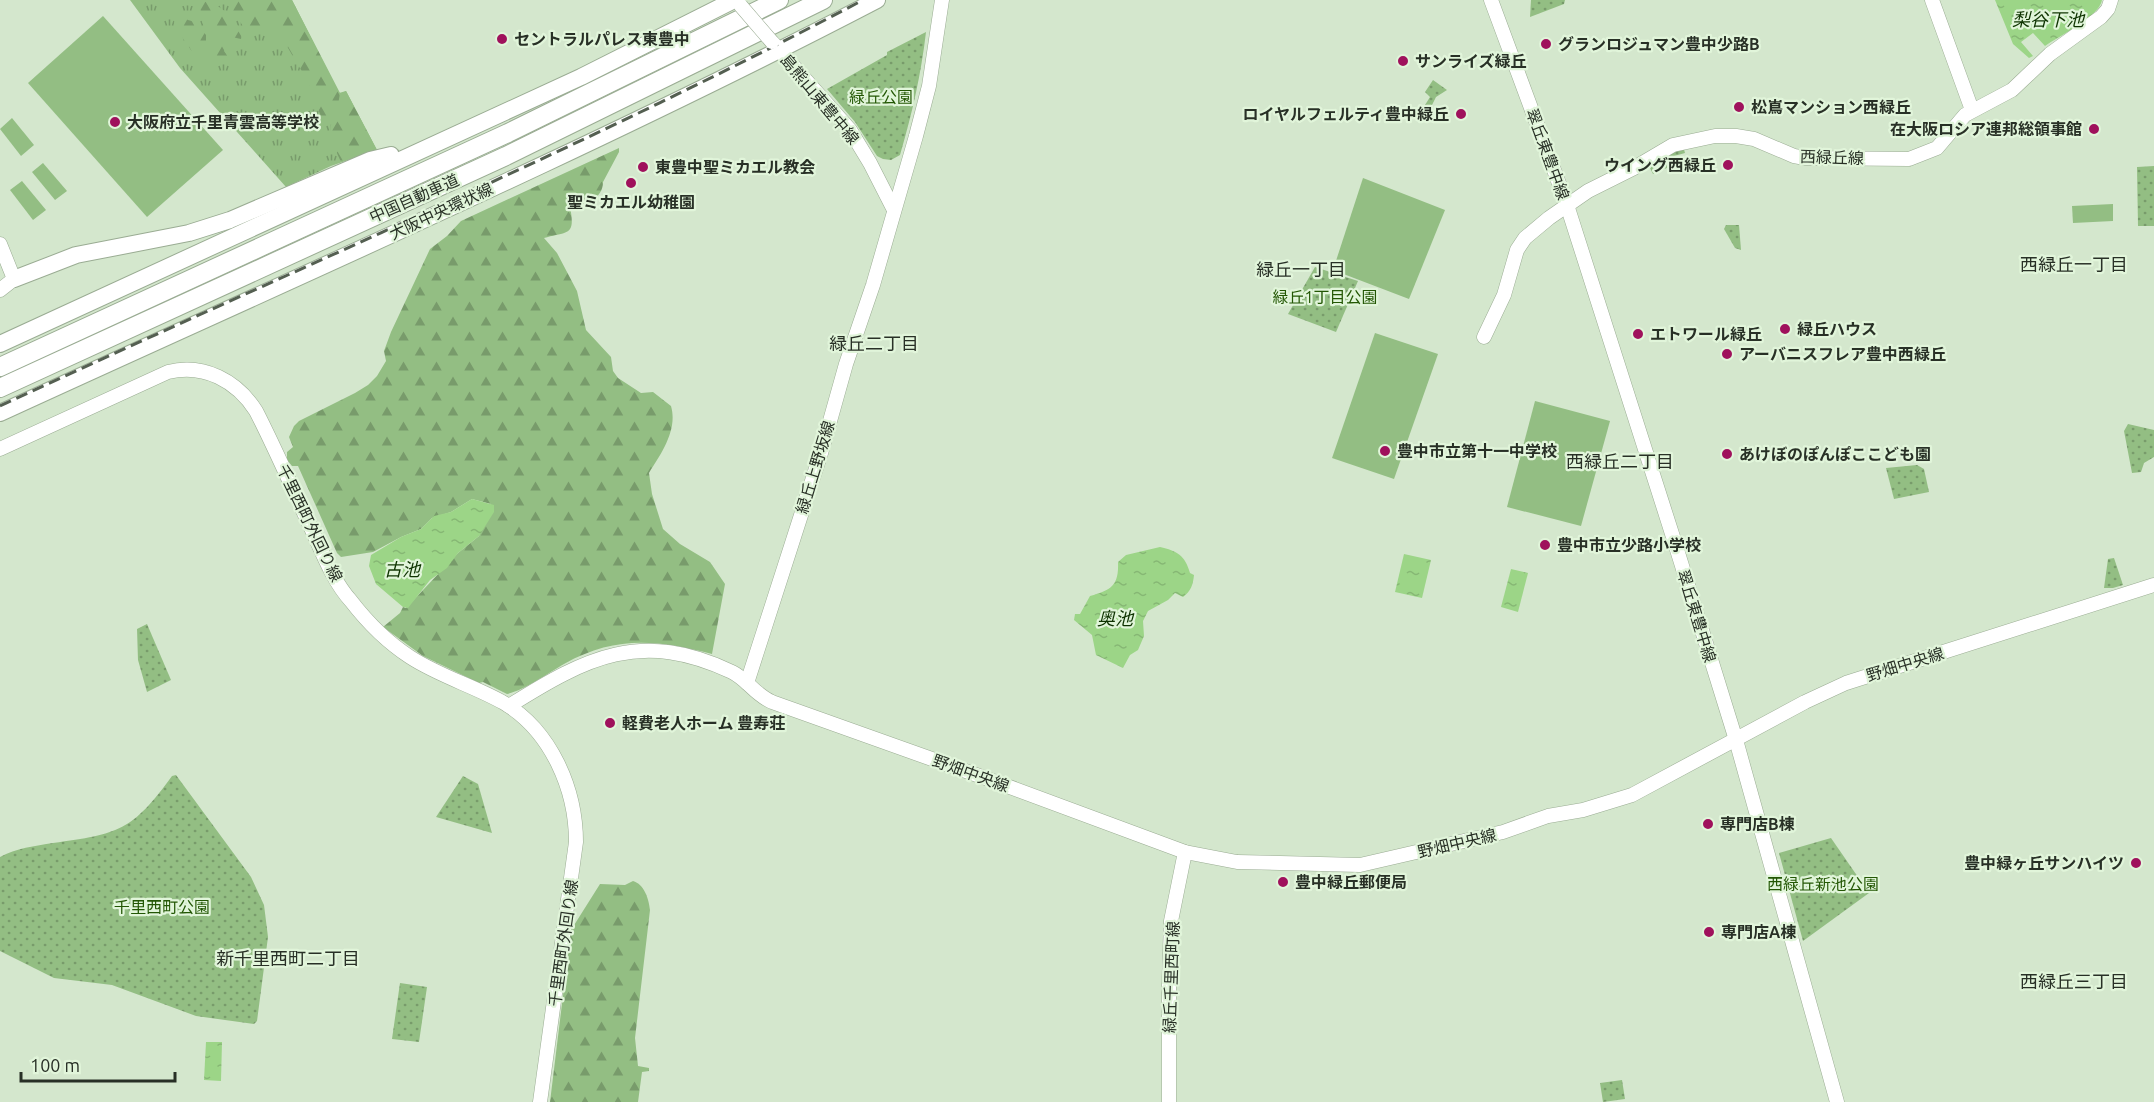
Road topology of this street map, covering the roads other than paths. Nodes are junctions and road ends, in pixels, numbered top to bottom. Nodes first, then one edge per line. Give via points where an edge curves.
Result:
1 (779, 0) edge
2 (824, 0) edge
3 (877, 0) edge
4 (942, 0) edge
5 (1491, 0) edge
6 (1932, 0) edge
7 (2110, 0) edge
8 (734, 2) edge
9 (776, 47) junction
10 (1972, 110) junction
11 (424, 147) junction
12 (1567, 206) junction
13 (894, 210) junction
14 (0, 244) edge
15 (14, 279) junction
16 (139, 280) junction
17 (0, 290) edge
18 (0, 331) edge
19 (1484, 337) dead end
20 (0, 344) edge
21 (0, 367) edge
22 (0, 388) edge
23 (0, 413) edge
24 (0, 449) edge
25 (2154, 585) edge
26 (747, 683) junction
27 (509, 706) junction
28 (1736, 740) junction
29 (1185, 852) junction
30 (540, 1102) edge
31 (1169, 1102) edge
32 (1837, 1102) edge

1 - 21 highway, 中国自動車道 via 508,134
2 - 22 highway, 中国自動車道 via 506,156
3 - 9 main road, 大阪中央環状線
4 - 13 street, 緑丘上野坂線 via 929,86
5 - 12 street, 翠丘東豊中線
6 - 10 street
7 - 10 street, 西緑丘線 via 2101,17 2050,54 2012,90
8 - 9 street, 島熊山東豊中線, bridge
8 - 11 main road via 581,77
9 - 13 street, 島熊山東豊中線 via 850,130
9 - 23 main road, 大阪中央環状線 via 587,144
10 - 12 street, 西緑丘線 via 1937,148 1909,159 1805,158 1736,136 1687,141 1665,148
11 - 15 main road via 370,160 189,234 76,255
11 - 16 main road
12 - 19 street, 西緑丘線 via 1525,238 1517,250 1504,295
12 - 28 street, 翠丘東豊中線
13 - 26 street, 緑丘上野坂線
14 - 15 street
15 - 17 street
16 - 18 main road
16 - 20 main road
24 - 27 street, 千里西町外回り線 via 168,372 202,372 227,380 256,411 326,562 367,620 411,658
25 - 28 street, 野畑中央線 via 1846,683
26 - 27 street via 729,671 690,658 632,652 582,665
26 - 29 street, 野畑中央線 via 772,702
27 - 30 street, 千里西町外回り線 via 542,739 557,762 571,795 576,825
28 - 29 street, 野畑中央線 via 1632,795 1503,832 1360,865 1237,862
28 - 32 street, 翠丘東豊中線
29 - 31 street, 緑丘千里西町線 via 1171,921

